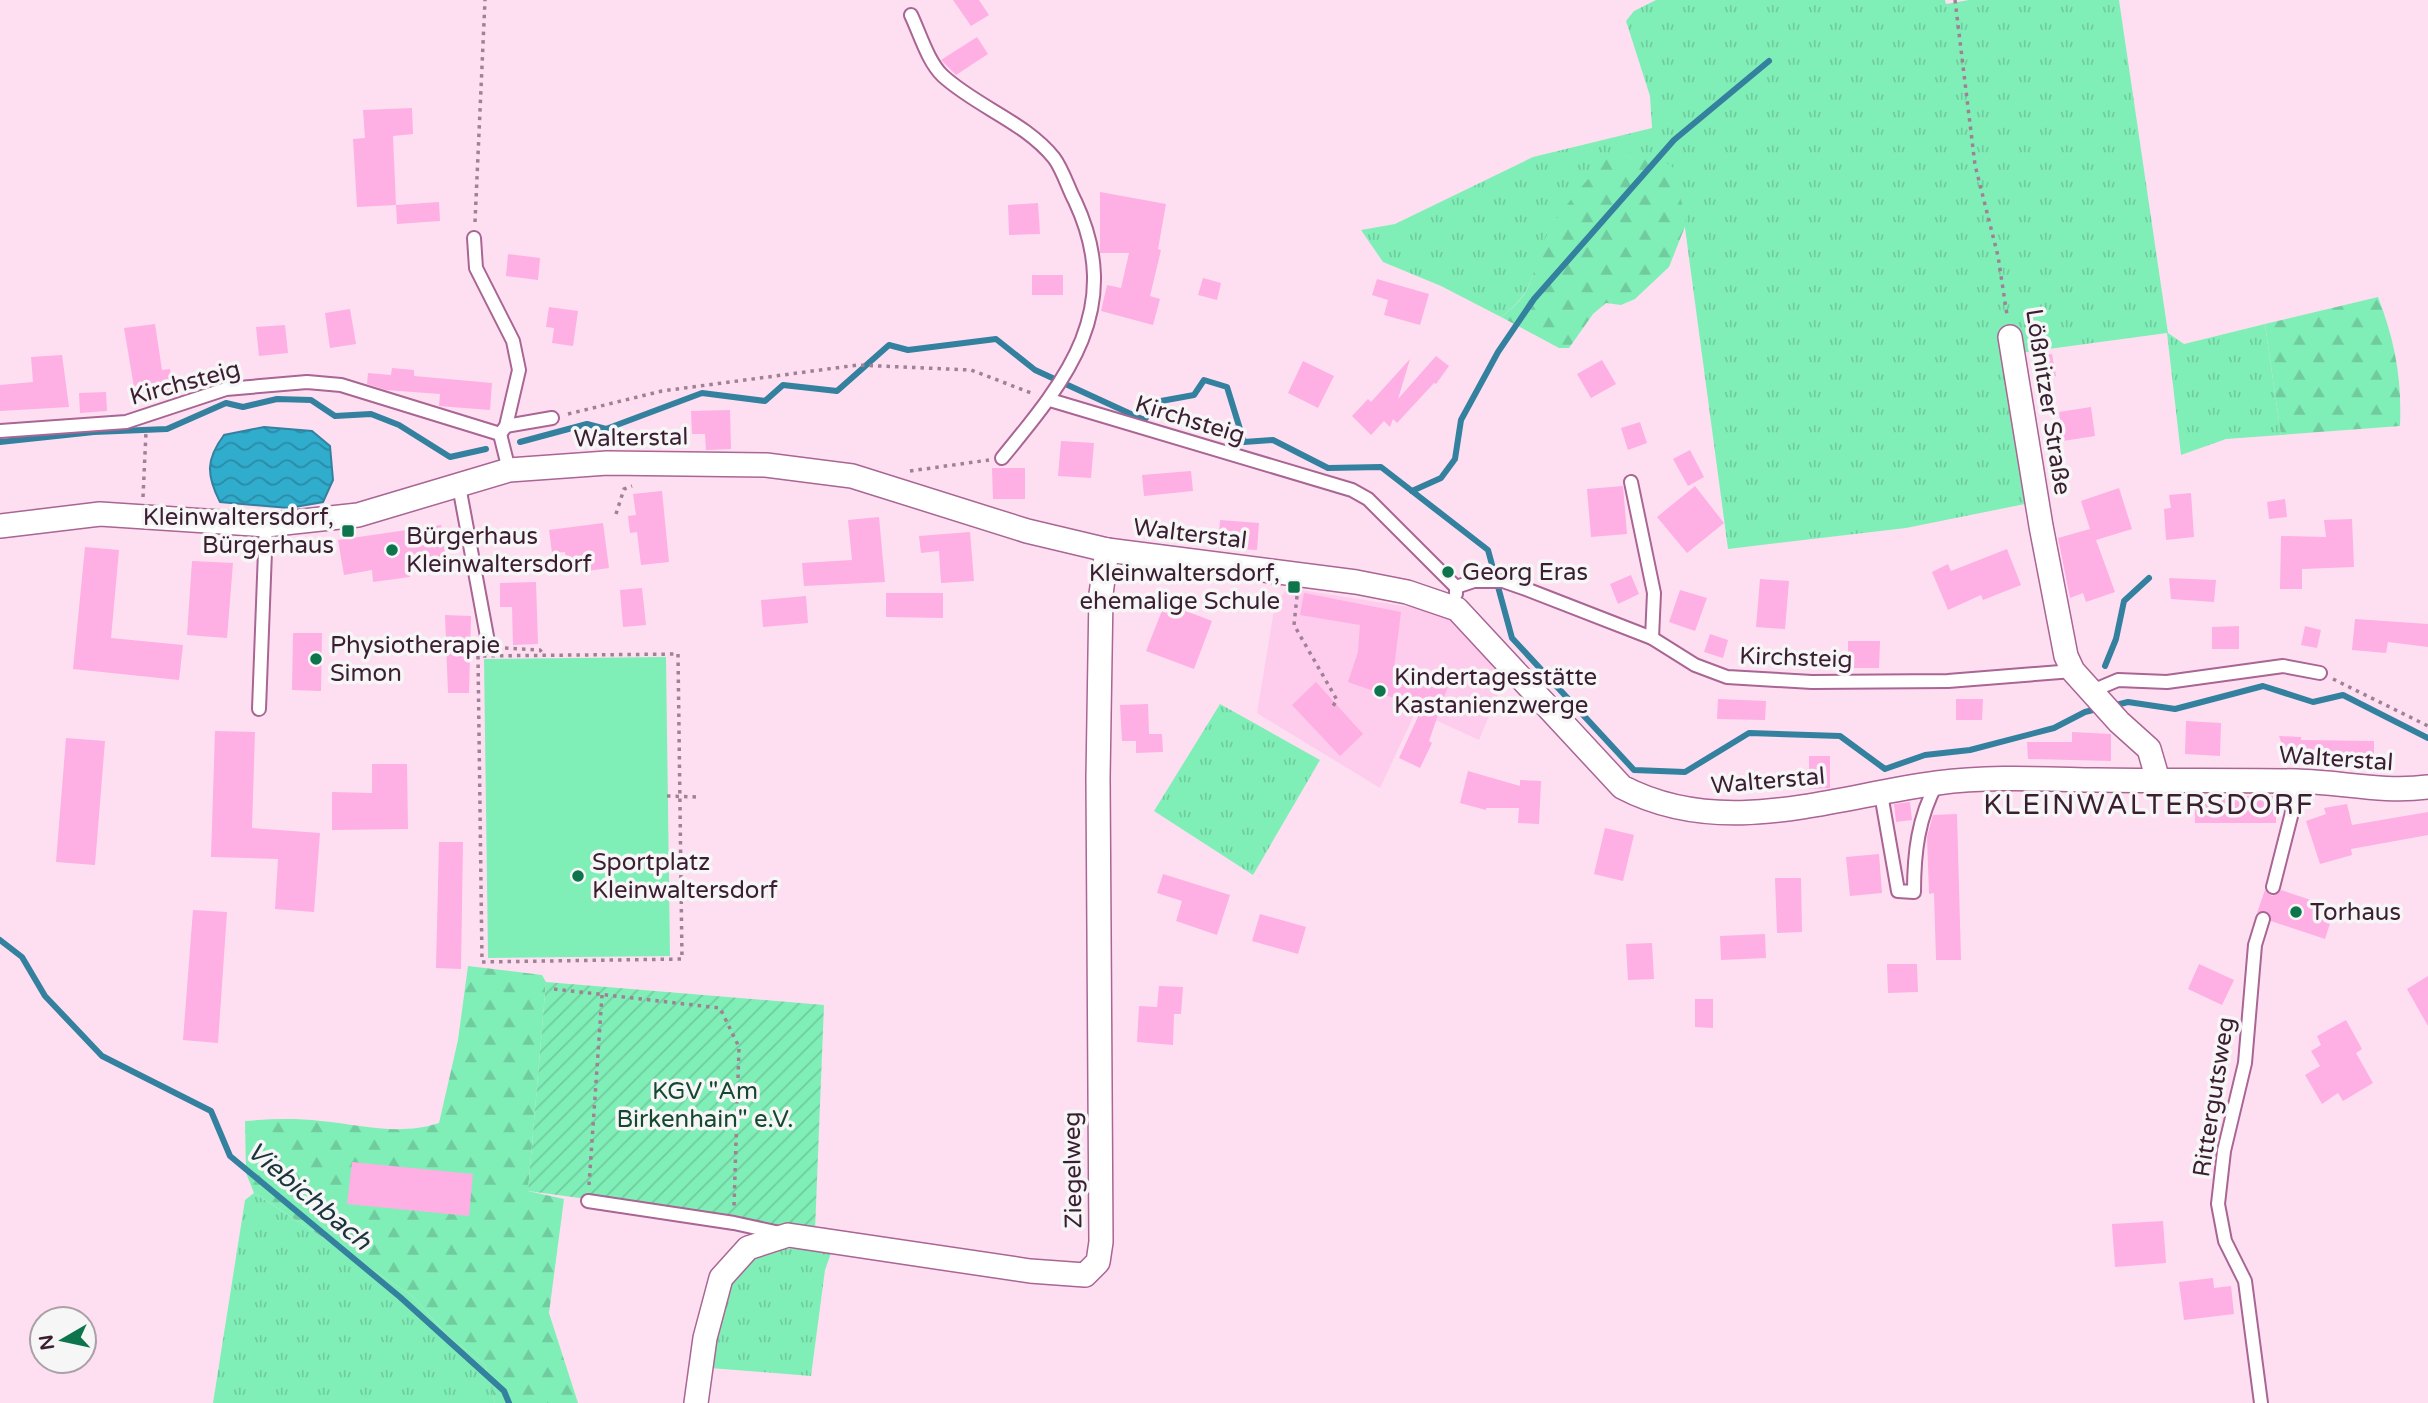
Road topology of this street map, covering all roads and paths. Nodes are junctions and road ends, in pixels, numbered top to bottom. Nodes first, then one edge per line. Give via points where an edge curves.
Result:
1 (485, 0) edge
2 (1955, 0) edge
3 (911, 15) dead end
4 (474, 238) joint
5 (2010, 337) joint
6 (1052, 397) junction
7 (552, 418) joint
8 (503, 430) junction
9 (0, 431) edge
10 (147, 441) dead end
11 (1002, 458) joint
12 (509, 470) junction
13 (1631, 482) dead end
14 (879, 484) junction
15 (459, 486) junction
16 (142, 517) junction
17 (267, 525) junction
18 (0, 526) edge
19 (1107, 550) junction
20 (1300, 575) junction
21 (1456, 598) junction
22 (1652, 638) junction
23 (489, 647) joint
24 (544, 655) junction
25 (2073, 671) junction
26 (2320, 673) joint
27 (2096, 696) junction
28 (1333, 706) dead end
29 (259, 709) dead end
30 (2428, 726) edge
31 (2158, 780) junction
32 (2300, 781) junction
33 (1937, 783) junction
34 (2428, 787) edge
35 (1881, 794) junction
36 (667, 796) dead end
37 (680, 796) junction
38 (698, 797) dead end
39 (2273, 887) dead end
40 (2263, 919) dead end
41 (554, 989) dead end
42 (601, 995) junction
43 (587, 1202) joint
44 (733, 1223) junction
45 (788, 1235) junction
46 (696, 1403) edge
47 (2261, 1403) edge

1 - 4 path
2 - 5 path, Lößnitzer Straße via 1975,165 1998,256
3 - 6 lane via 942,75 1018,127 1055,159 1083,219 1096,269 1087,334
4 - 8 lane via 475,268 513,341 519,370
5 - 25 street, Lößnitzer Straße via 2041,526 2066,656
6 - 7 path via 971,370 858,365 662,391
6 - 11 lane
6 - 21 lane, Kirchsteig via 1352,490 1368,499
7 - 8 lane, Kirchsteig
8 - 9 lane, Kirchsteig via 341,385 307,382 226,389 126,422
8 - 12 lane
10 - 16 path
11 - 14 path via 901,472
12 - 14 street, Walterstal via 607,463 766,465
12 - 15 street, Walterstal
13 - 22 lane via 1654,593
14 - 19 street, Walterstal via 1027,531
15 - 17 street, Walterstal via 358,515
15 - 23 lane
16 - 17 street, Walterstal
16 - 18 street, Walterstal via 100,514
17 - 29 lane
19 - 20 street, Walterstal
19 - 45 street, Ziegelweg via 1101,594 1098,778 1098,1262 1084,1275 1030,1272
20 - 21 street, Walterstal
20 - 28 path via 1294,625 1337,700
21 - 22 lane, Kirchsteig via 1474,581 1503,581
21 - 35 street, Walterstal via 1622,787 1647,800 1702,813 1767,811
22 - 25 lane, Kirchsteig via 1695,665 1727,677 1948,681
23 - 24 path via 540,650
24 - 37 path via 678,654
24 - 37 path via 478,656 482,962 682,959
25 - 27 street, Lößnitzer Straße
26 - 27 lane via 2283,666 2167,682 2118,680
26 - 30 path
27 - 31 street, Lößnitzer Straße via 2149,749
31 - 32 street, Walterstal
31 - 33 street, Walterstal
32 - 34 street, Walterstal via 2394,791
32 - 39 lane
33 - 35 street, Walterstal
33 - 35 lane via 1919,824 1914,892 1898,891
36 - 37 path
37 - 38 path
40 - 47 lane, Rittergutsweg via 2255,945 2245,1063 2224,1151 2218,1204 2225,1241 2245,1281
41 - 42 path
42 - 43 path
42 - 44 path via 720,1009 739,1047
43 - 44 lane
44 - 45 lane
45 - 46 street, Ziegelweg via 748,1248 721,1278 705,1338

